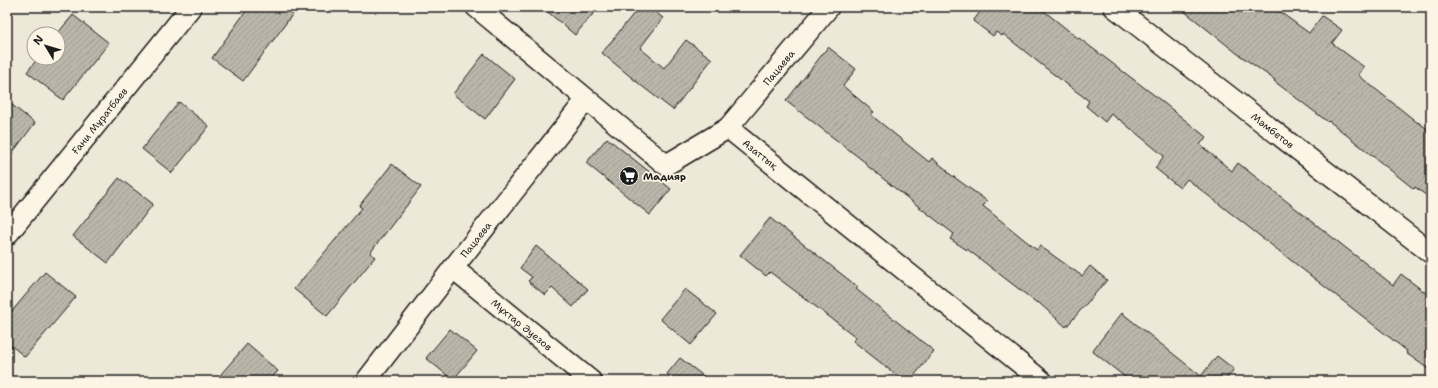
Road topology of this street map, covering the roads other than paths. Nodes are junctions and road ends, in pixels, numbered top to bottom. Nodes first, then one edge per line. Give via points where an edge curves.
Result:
1 (191, 7) edge
2 (476, 7) edge
3 (829, 7) edge
4 (1114, 7) edge
5 (586, 100) junction
6 (728, 128) junction
7 (7, 235) edge
8 (1431, 253) edge
9 (453, 268) junction
10 (366, 381) edge
11 (591, 381) edge
12 (1042, 381) edge

1 - 7 street, Ғани Мұратбаев
2 - 5 street
3 - 6 street, Пацаева
4 - 8 street, Мәмбетов
5 - 6 street via 666,165
5 - 9 street, Пацаева
6 - 12 street, Азаттық
9 - 10 street, Пацаева
9 - 11 street, Мұхтар Әуезов

